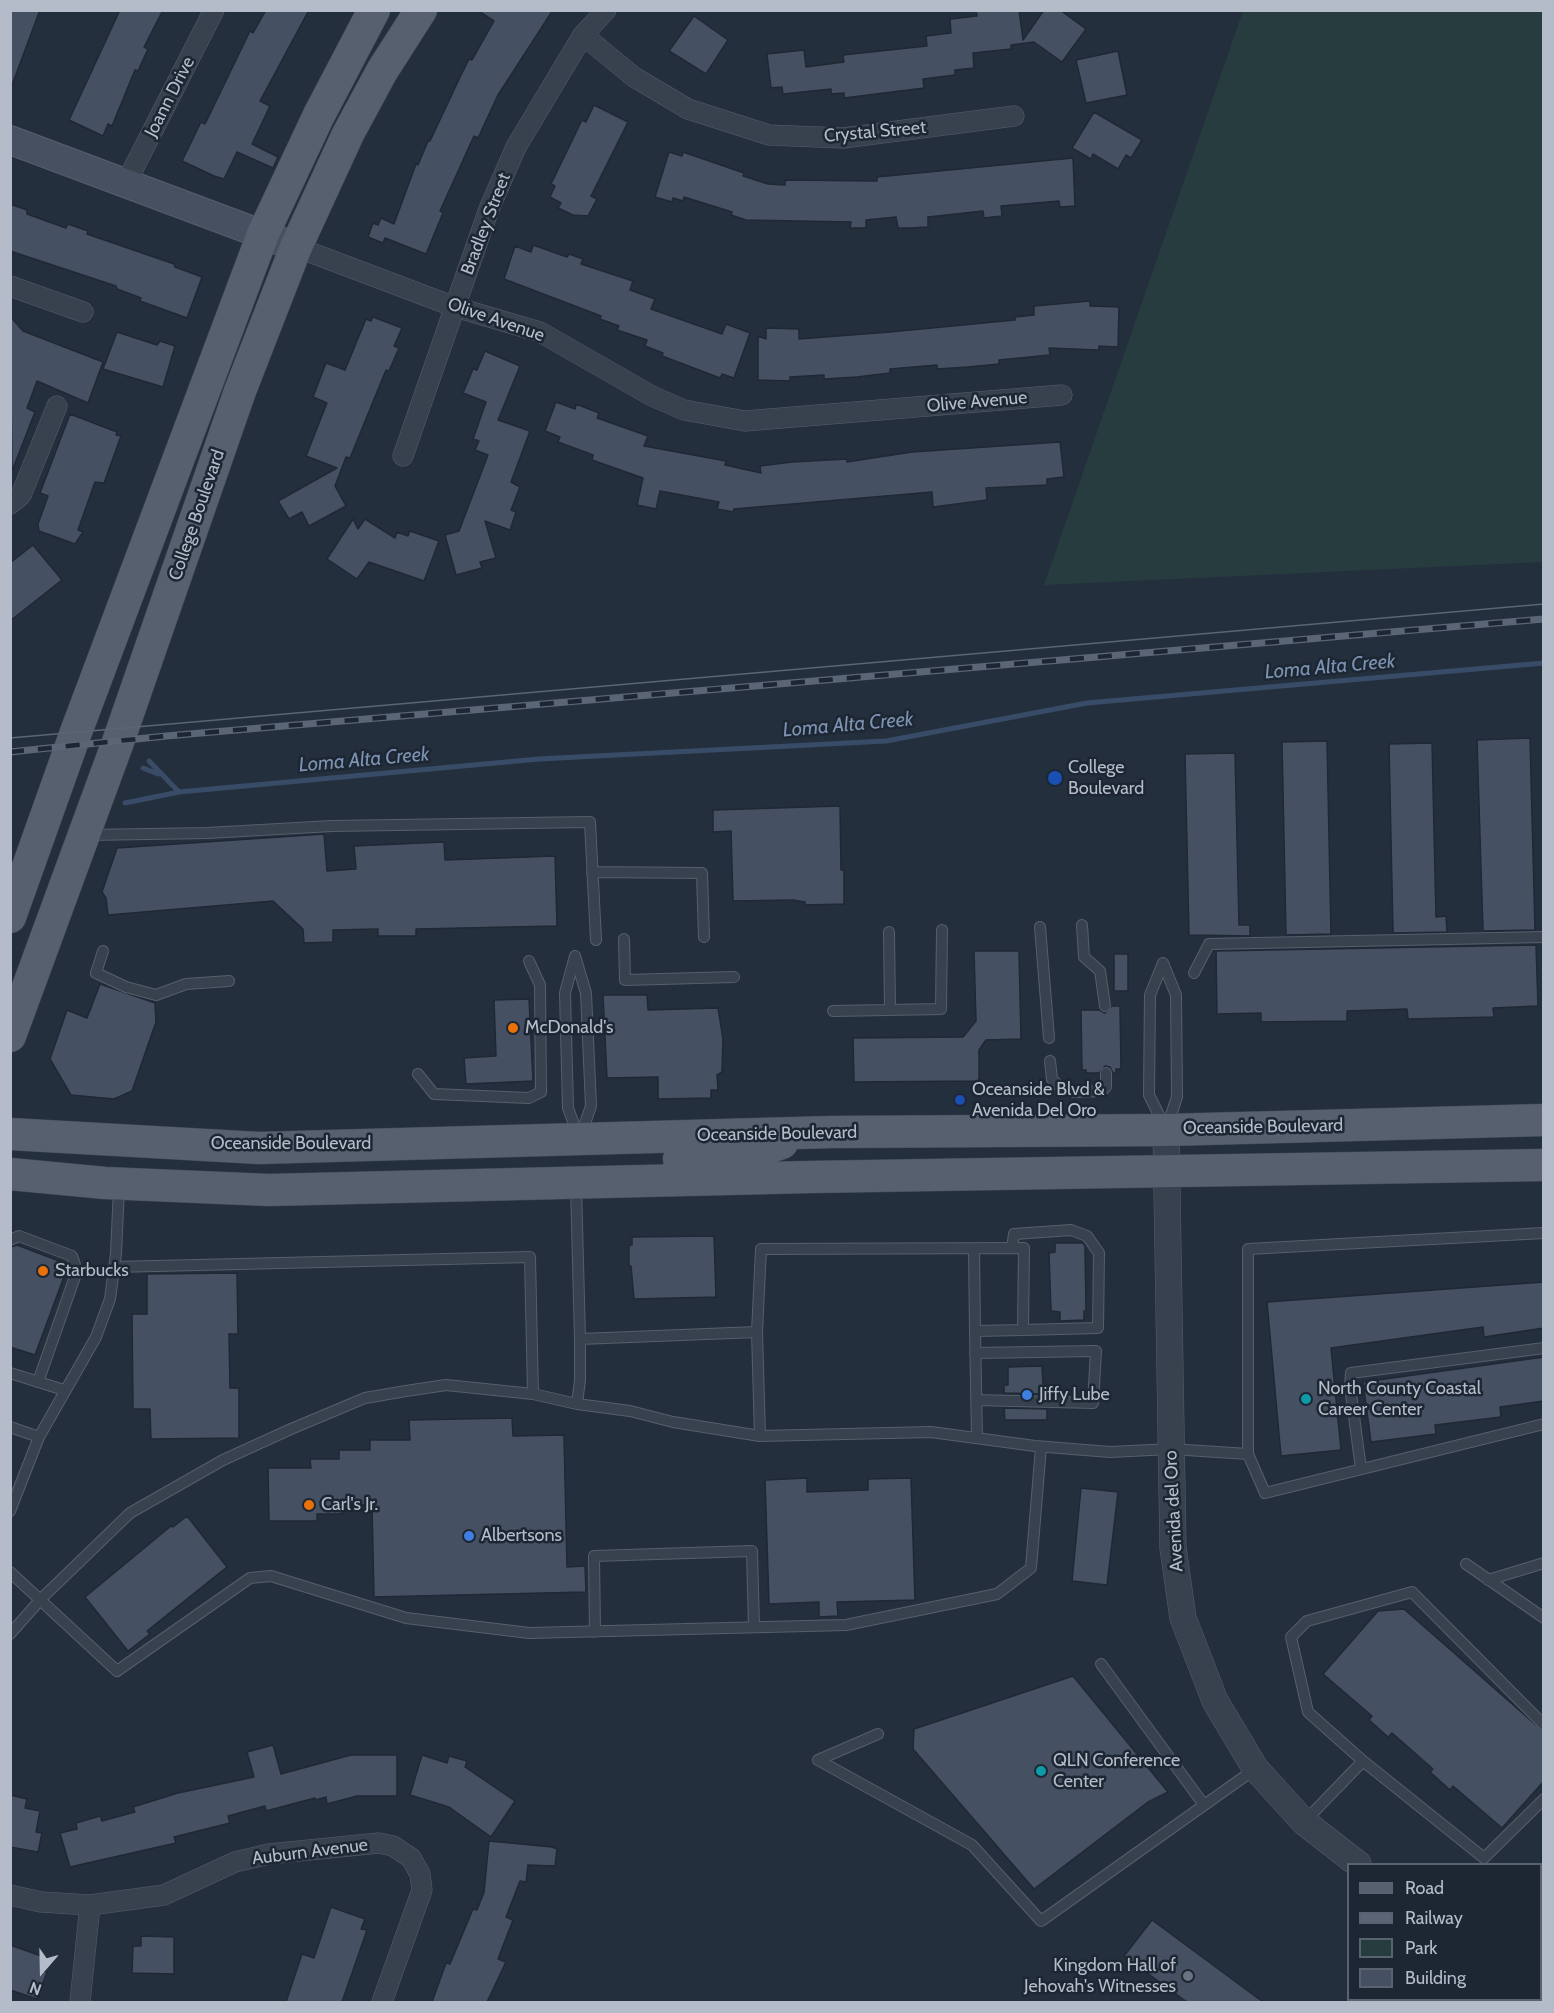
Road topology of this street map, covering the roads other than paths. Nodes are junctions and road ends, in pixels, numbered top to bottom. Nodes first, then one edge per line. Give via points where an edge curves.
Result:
1 (214, 10) edge
2 (374, 10) edge
3 (421, 10) edge
4 (606, 10) edge
5 (583, 35) junction
6 (1014, 116) dead end
7 (10, 140) edge
8 (126, 183) junction
9 (263, 234) junction
10 (296, 247) junction
11 (10, 286) edge
12 (455, 306) junction
13 (83, 312) dead end
14 (1062, 395) dead end
15 (57, 406) dead end
16 (403, 456) dead end
17 (10, 504) edge
18 (82, 835) junction
19 (20, 868) edge
20 (592, 872) junction
21 (10, 917) edge
22 (1082, 925) dead end
23 (1040, 927) dead end
24 (942, 930) dead end
25 (889, 932) dead end
26 (704, 937) dead end
27 (1544, 937) edge
28 (624, 939) dead end
29 (596, 940) dead end
30 (103, 951) dead end
31 (529, 961) dead end
32 (1194, 973) dead end
33 (734, 977) dead end
34 (229, 981) dead end
35 (1105, 1006) dead end
36 (890, 1010) junction
37 (833, 1011) dead end
38 (10, 1035) edge
39 (1049, 1036) dead end
40 (1051, 1061) dead end
41 (1106, 1073) dead end
42 (418, 1074) dead end
43 (1544, 1120) edge
44 (1166, 1130) junction
45 (815, 1133) junction
46 (10, 1134) edge
47 (580, 1138) junction
48 (1544, 1165) edge
49 (1167, 1172) junction
50 (10, 1174) edge
51 (119, 1184) junction
52 (576, 1184) junction
53 (352, 1189) junction
54 (1544, 1233) edge
55 (10, 1240) edge
56 (1012, 1248) junction
57 (974, 1249) junction
58 (114, 1267) junction
59 (1023, 1330) junction
60 (757, 1332) junction
61 (975, 1332) junction
62 (580, 1339) junction
63 (1544, 1348) edge
64 (975, 1353) junction
65 (10, 1373) edge
66 (38, 1382) junction
67 (64, 1390) junction
68 (533, 1394) junction
69 (976, 1400) junction
70 (577, 1404) junction
71 (1544, 1424) edge
72 (10, 1427) edge
73 (760, 1436) junction
74 (39, 1437) junction
75 (977, 1437) junction
76 (1041, 1447) junction
77 (1172, 1449) junction
78 (1248, 1454) junction
79 (1361, 1469) junction
80 (10, 1511) edge
81 (1544, 1563) edge
82 (1466, 1564) dead end
83 (10, 1572) edge
84 (1488, 1580) junction
85 (41, 1599) junction
86 (1544, 1618) edge
87 (754, 1627) junction
88 (595, 1632) junction
89 (10, 1634) edge
90 (1101, 1664) dead end
91 (1544, 1725) edge
92 (878, 1734) dead end
93 (1363, 1761) junction
94 (1255, 1768) junction
95 (1544, 1798) edge
96 (1204, 1805) junction
97 (1304, 1822) junction
98 (1357, 1863) edge
99 (10, 1895) edge
100 (90, 1905) junction
101 (80, 2002) edge
102 (382, 2002) edge

1 - 8 street, Joann Drive
2 - 9 main road, College Boulevard
3 - 10 main road, College Boulevard via 359,113
4 - 5 street, Bradley Street
5 - 6 street, Crystal Street via 634,77 688,109 770,135 843,138
5 - 12 street, Bradley Street via 516,147 489,209
7 - 8 main road, Olive Avenue
8 - 9 main road, Olive Avenue
9 - 10 main road, Olive Avenue
9 - 19 main road, College Boulevard
10 - 12 street, Olive Avenue
10 - 18 main road, College Boulevard
11 - 13 street
12 - 14 street, Olive Avenue via 540,332 684,410 745,421
12 - 16 street, Bradley Street
15 - 17 street via 21,495
18 - 20 lane via 590,822
18 - 38 main road, College Boulevard
19 - 21 main road, College Boulevard
20 - 26 lane via 702,873
20 - 29 lane
22 - 35 lane via 1084,957 1100,971
23 - 39 lane
24 - 36 lane via 941,1009
25 - 36 lane
27 - 32 lane via 1209,944
28 - 33 lane via 625,980
30 - 34 lane via 96,972 126,987 156,995 186,984
31 - 42 lane via 540,985 541,1092 529,1098 434,1094
36 - 37 lane
40 - 41 lane via 1052,1079 1061,1088 1074,1092 1102,1091 1106,1087
43 - 44 main road, Oceanside Boulevard
44 - 44 lane via 1177,1097 1176,995 1163,963 1150,994 1149,1095
44 - 45 main road, Oceanside Boulevard
44 - 49 street, Avenida del Oro
45 - 47 main road, Oceanside Boulevard
45 - 52 main road via 738,1157 600,1166 580,1175
46 - 47 main road, Oceanside Boulevard via 259,1148
47 - 47 lane via 591,1106 586,993 575,956 564,993 568,1108
47 - 53 main road via 563,1163 402,1167 385,1171
48 - 49 main road
49 - 52 main road
49 - 77 street, Avenida del Oro
50 - 51 main road
51 - 53 main road
51 - 58 lane
52 - 53 main road
52 - 62 lane
54 - 78 lane via 1248,1249
55 - 66 lane via 19,1236 72,1256 77,1271
56 - 57 lane
56 - 59 lane via 1024,1248
56 - 59 lane via 1014,1233 1071,1230 1087,1236 1098,1253 1098,1328
57 - 60 lane via 761,1249
57 - 61 lane
58 - 67 lane via 110,1299 96,1337
58 - 68 lane via 530,1257
59 - 61 lane
60 - 62 lane
60 - 73 lane
61 - 64 lane
62 - 70 lane
63 - 79 lane via 1351,1373
64 - 69 lane
64 - 69 lane via 1096,1351 1093,1403
65 - 66 lane
66 - 67 lane
67 - 74 lane
68 - 70 lane
68 - 85 lane via 446,1385 365,1398 223,1460 130,1513
69 - 75 lane
70 - 73 lane
71 - 79 lane
72 - 74 lane
73 - 75 lane via 931,1432
74 - 80 lane
75 - 76 lane
76 - 77 lane via 1110,1452
76 - 87 lane via 1031,1568 997,1594 846,1625
77 - 78 lane
77 - 94 street, Avenida del Oro via 1173,1548 1183,1618 1215,1701
78 - 79 lane via 1265,1493
81 - 84 lane
82 - 84 lane
83 - 85 lane
84 - 86 lane
85 - 88 lane via 117,1671 250,1578 271,1576 406,1618 529,1634
85 - 89 lane
87 - 88 lane
87 - 88 lane via 752,1551 741,1551 594,1556
90 - 96 lane
91 - 93 lane via 1412,1592 1307,1621 1291,1637 1308,1712
92 - 96 lane via 818,1760 972,1845 1041,1921
93 - 95 lane via 1484,1858
93 - 97 lane
94 - 96 lane
94 - 97 street, Avenida del Oro
97 - 98 street, Avenida del Oro
99 - 100 street, Auburn Avenue via 41,1902
100 - 101 street
100 - 102 street, Auburn Avenue via 164,1895 235,1862 269,1854 379,1843 393,1846 411,1858 420,1874 422,1890

